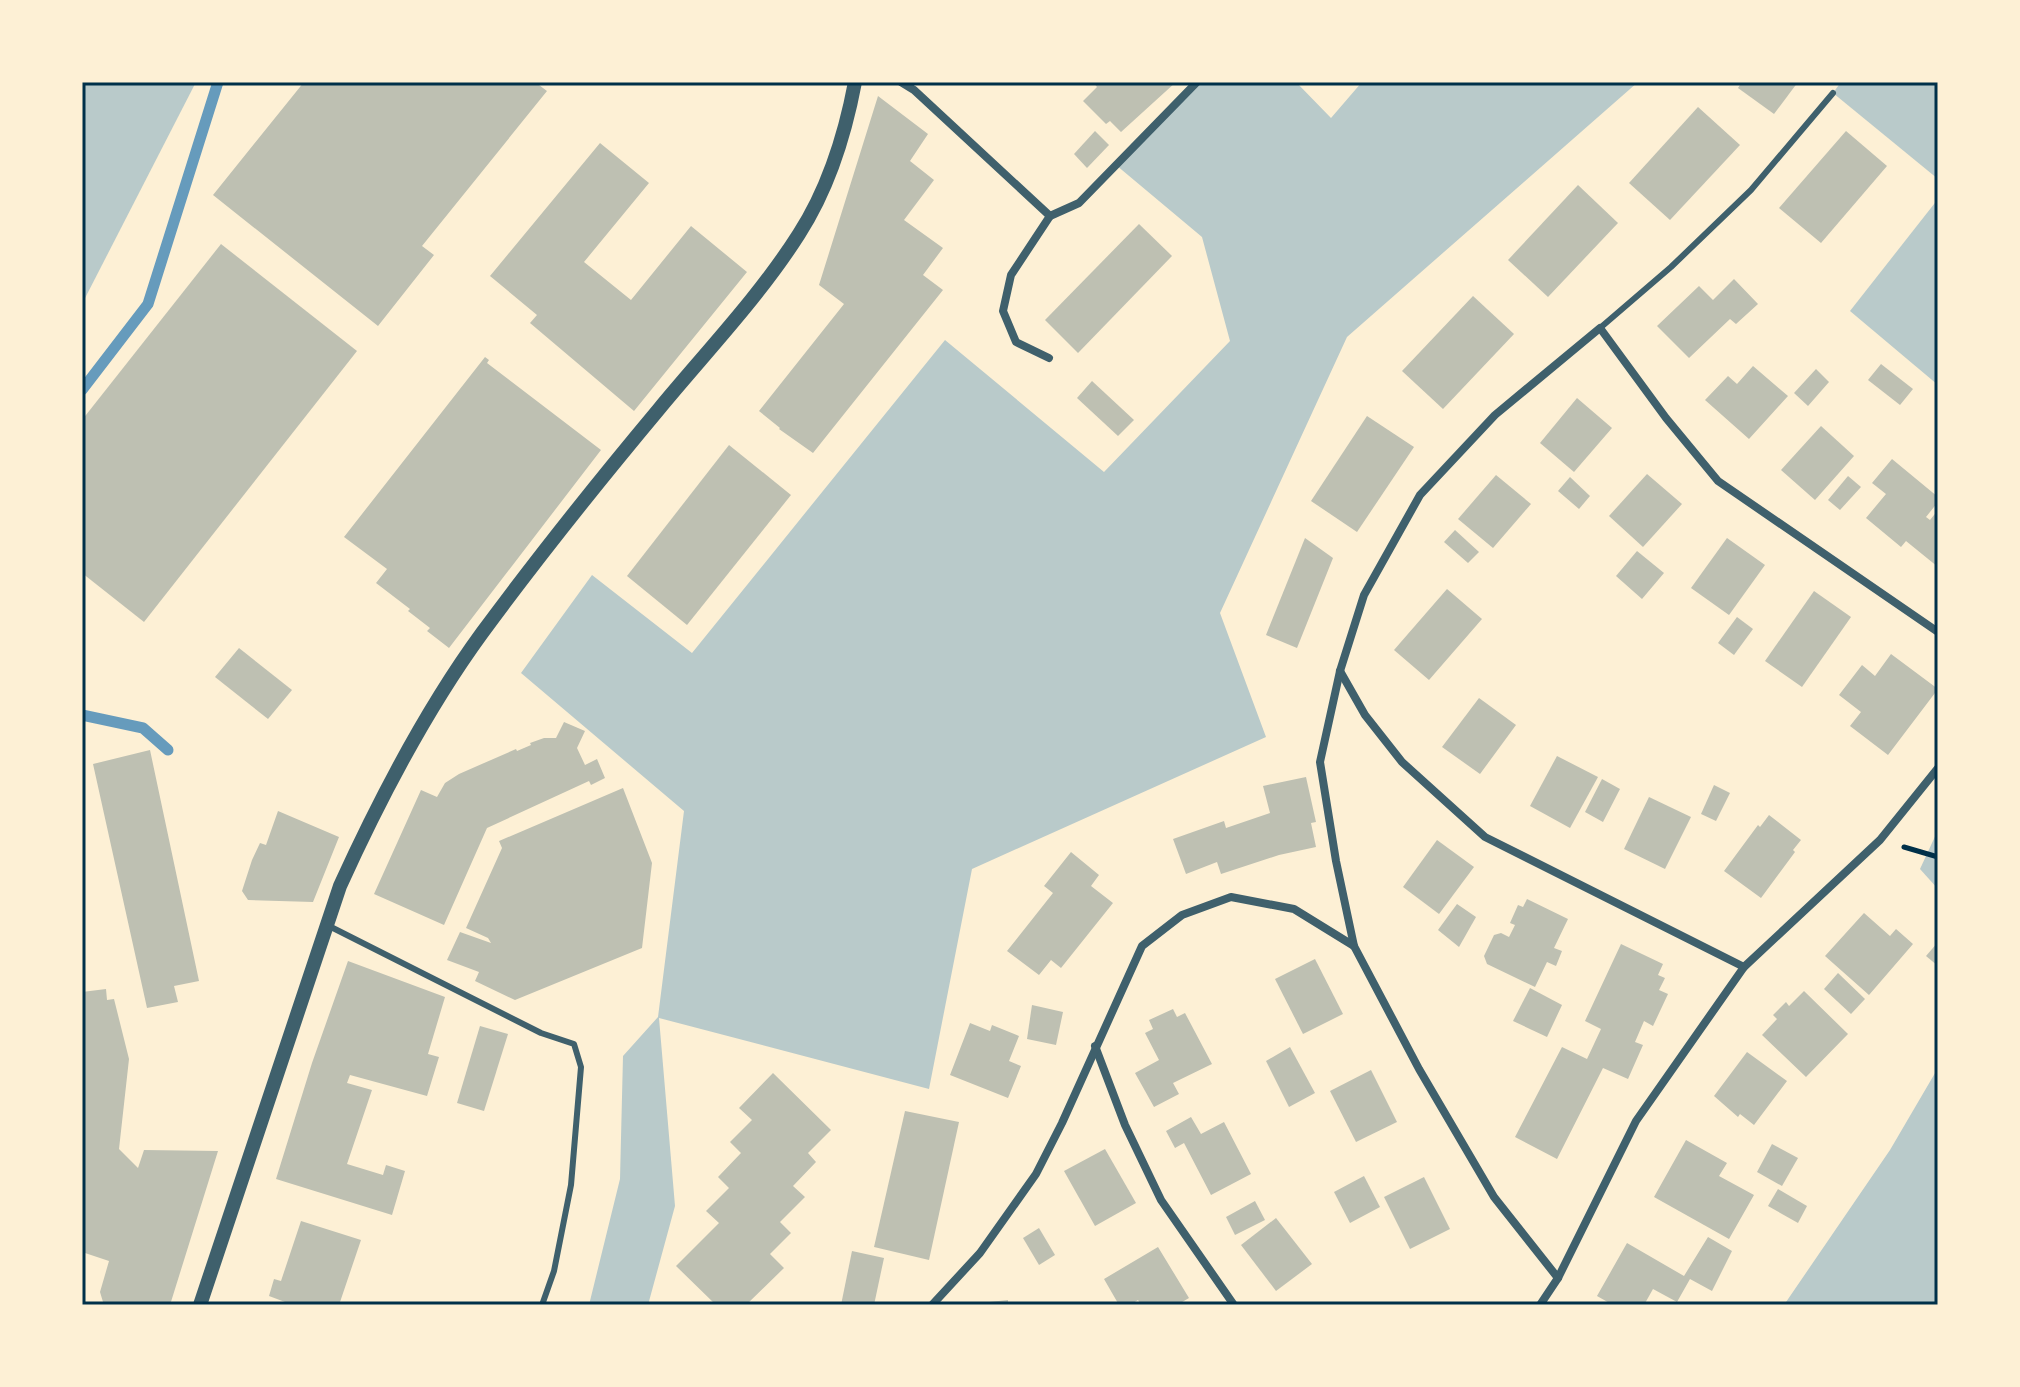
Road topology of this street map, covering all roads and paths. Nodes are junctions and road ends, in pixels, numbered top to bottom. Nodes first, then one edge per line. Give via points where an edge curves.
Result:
1 (855, 82) edge
2 (901, 82) edge
3 (1197, 82) edge
4 (1833, 93) dead end
5 (1050, 216) junction
6 (1600, 328) junction
7 (1049, 358) dead end
8 (1938, 632) edge
9 (1340, 671) junction
10 (1938, 768) edge
11 (1880, 840) junction
12 (1938, 857) edge
13 (327, 925) junction
14 (1354, 946) junction
15 (1744, 967) junction
16 (1095, 1045) junction
17 (1558, 1278) junction
18 (200, 1305) edge
19 (542, 1305) edge
20 (932, 1305) edge
21 (1234, 1305) edge
22 (1540, 1305) edge

1 - 13 street via 838,151 799,234 482,634 409,747 340,886
2 - 5 street
3 - 5 street via 1079,203
4 - 6 lane via 1751,190
5 - 7 street via 1011,275 1003,311 1016,342
6 - 8 street via 1718,481
6 - 9 street via 1495,415 1420,495 1364,595
9 - 14 street via 1320,762
9 - 15 street via 1365,715 1402,762 1485,837
10 - 11 street
11 - 12 path
11 - 15 street
13 - 18 street
13 - 19 lane via 541,1033 574,1044 581,1067 571,1185
14 - 16 street via 1294,909 1231,897 1182,915 1142,946
14 - 17 street via 1494,1197
15 - 17 street via 1636,1121
16 - 20 street via 1036,1174 980,1253
16 - 21 street via 1161,1200
17 - 22 street

